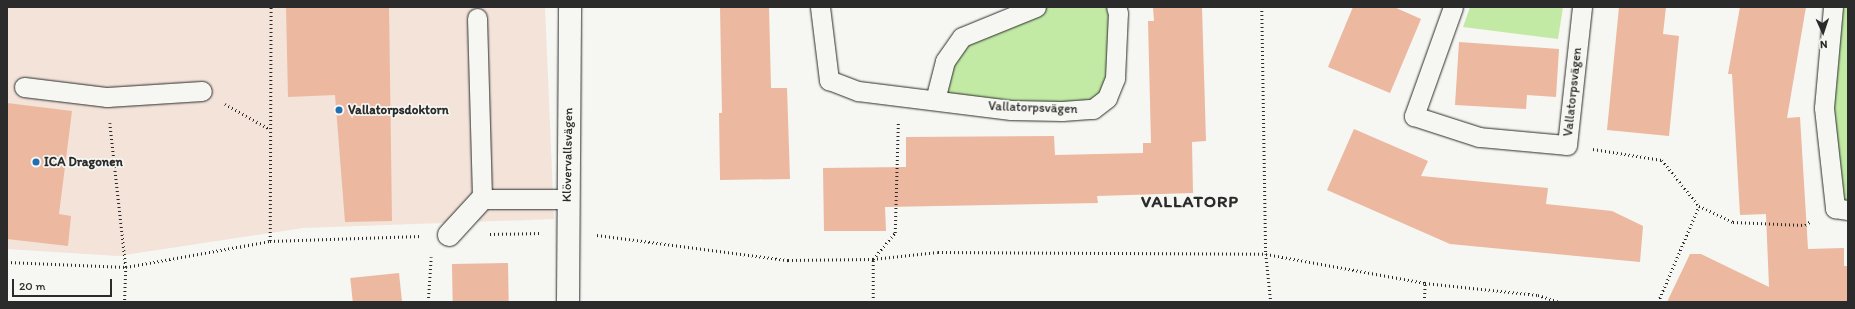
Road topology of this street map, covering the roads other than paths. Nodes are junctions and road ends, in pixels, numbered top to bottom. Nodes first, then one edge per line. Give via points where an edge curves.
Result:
1 (570, 7) edge
2 (820, 7) edge
3 (1036, 7) edge
4 (1116, 7) edge
5 (1453, 7) edge
6 (1582, 7) edge
7 (1833, 7) edge
8 (477, 18) dead end
9 (24, 87) dead end
10 (202, 91) road end
11 (935, 100) junction
12 (482, 199) junction
13 (567, 199) junction
14 (1842, 209) edge
15 (449, 235) road end
16 (568, 302) edge

1 - 13 street, Klövervallsvägen
2 - 11 lane, Vallatorpsvägen via 828,80 858,91
3 - 11 lane via 962,38 945,61
4 - 11 lane, Vallatorpsvägen via 1118,13 1115,78 1107,98 1093,109 1011,110
5 - 6 lane, Vallatorpsvägen via 1414,116 1479,137 1567,144
7 - 14 lane via 1824,108
8 - 12 lane
9 - 10 lane via 107,97
12 - 13 lane
12 - 15 street
13 - 16 street, Klövervallsvägen

